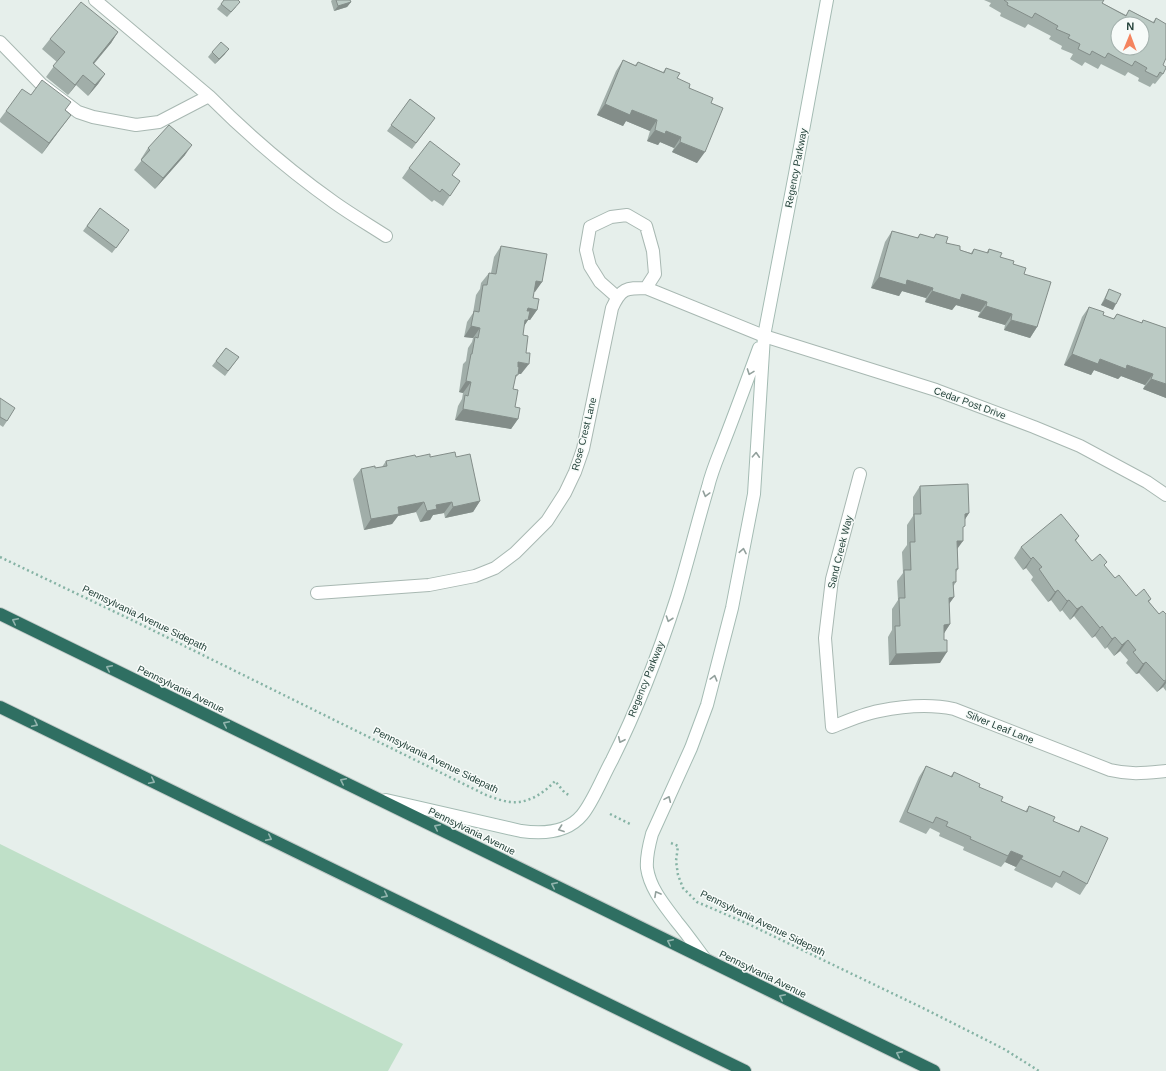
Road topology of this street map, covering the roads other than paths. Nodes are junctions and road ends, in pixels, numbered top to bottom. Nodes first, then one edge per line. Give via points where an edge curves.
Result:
1 (95, 0) edge
2 (827, 0) edge
3 (0, 42) edge
4 (209, 96) junction
5 (386, 236) dead end
6 (646, 288) junction
7 (617, 297) junction
8 (764, 336) junction
9 (860, 474) dead end
10 (1166, 495) edge
11 (317, 593) dead end
12 (0, 614) edge
13 (0, 707) edge
14 (832, 727) joint
15 (1166, 771) edge
16 (378, 798) junction
17 (705, 959) junction
18 (745, 1071) edge
19 (934, 1071) edge

1 - 4 street
2 - 8 street, Regency Parkway
3 - 4 street via 41,84 78,112 93,117 136,125 159,122
4 - 5 street via 240,126 308,183
6 - 7 street via 625,290
6 - 7 street via 655,274 653,251 646,226 627,215 611,217 590,227 586,250 590,266 600,282
6 - 8 street
7 - 11 street, Rose Crest Lane via 608,325 576,472 547,521 515,553 494,568 476,576 429,584
8 - 10 street, Cedar Post Drive via 936,390 1034,427 1080,446
8 -> 16 street, Regency Parkway via 708,485 660,648 621,742 582,816 562,829 535,833
17 -> 8 street, Regency Parkway via 657,896 647,868 647,858 652,834 691,748 707,705 732,608 754,494
9 - 14 street, Sand Creek Way via 832,580 824,638
16 -> 12 highway, Pennsylvania Avenue
13 -> 18 highway
14 - 15 street, Silver Leaf Lane via 878,711 941,706 1110,770 1124,774
17 -> 16 highway, Pennsylvania Avenue
19 -> 17 highway, Pennsylvania Avenue

